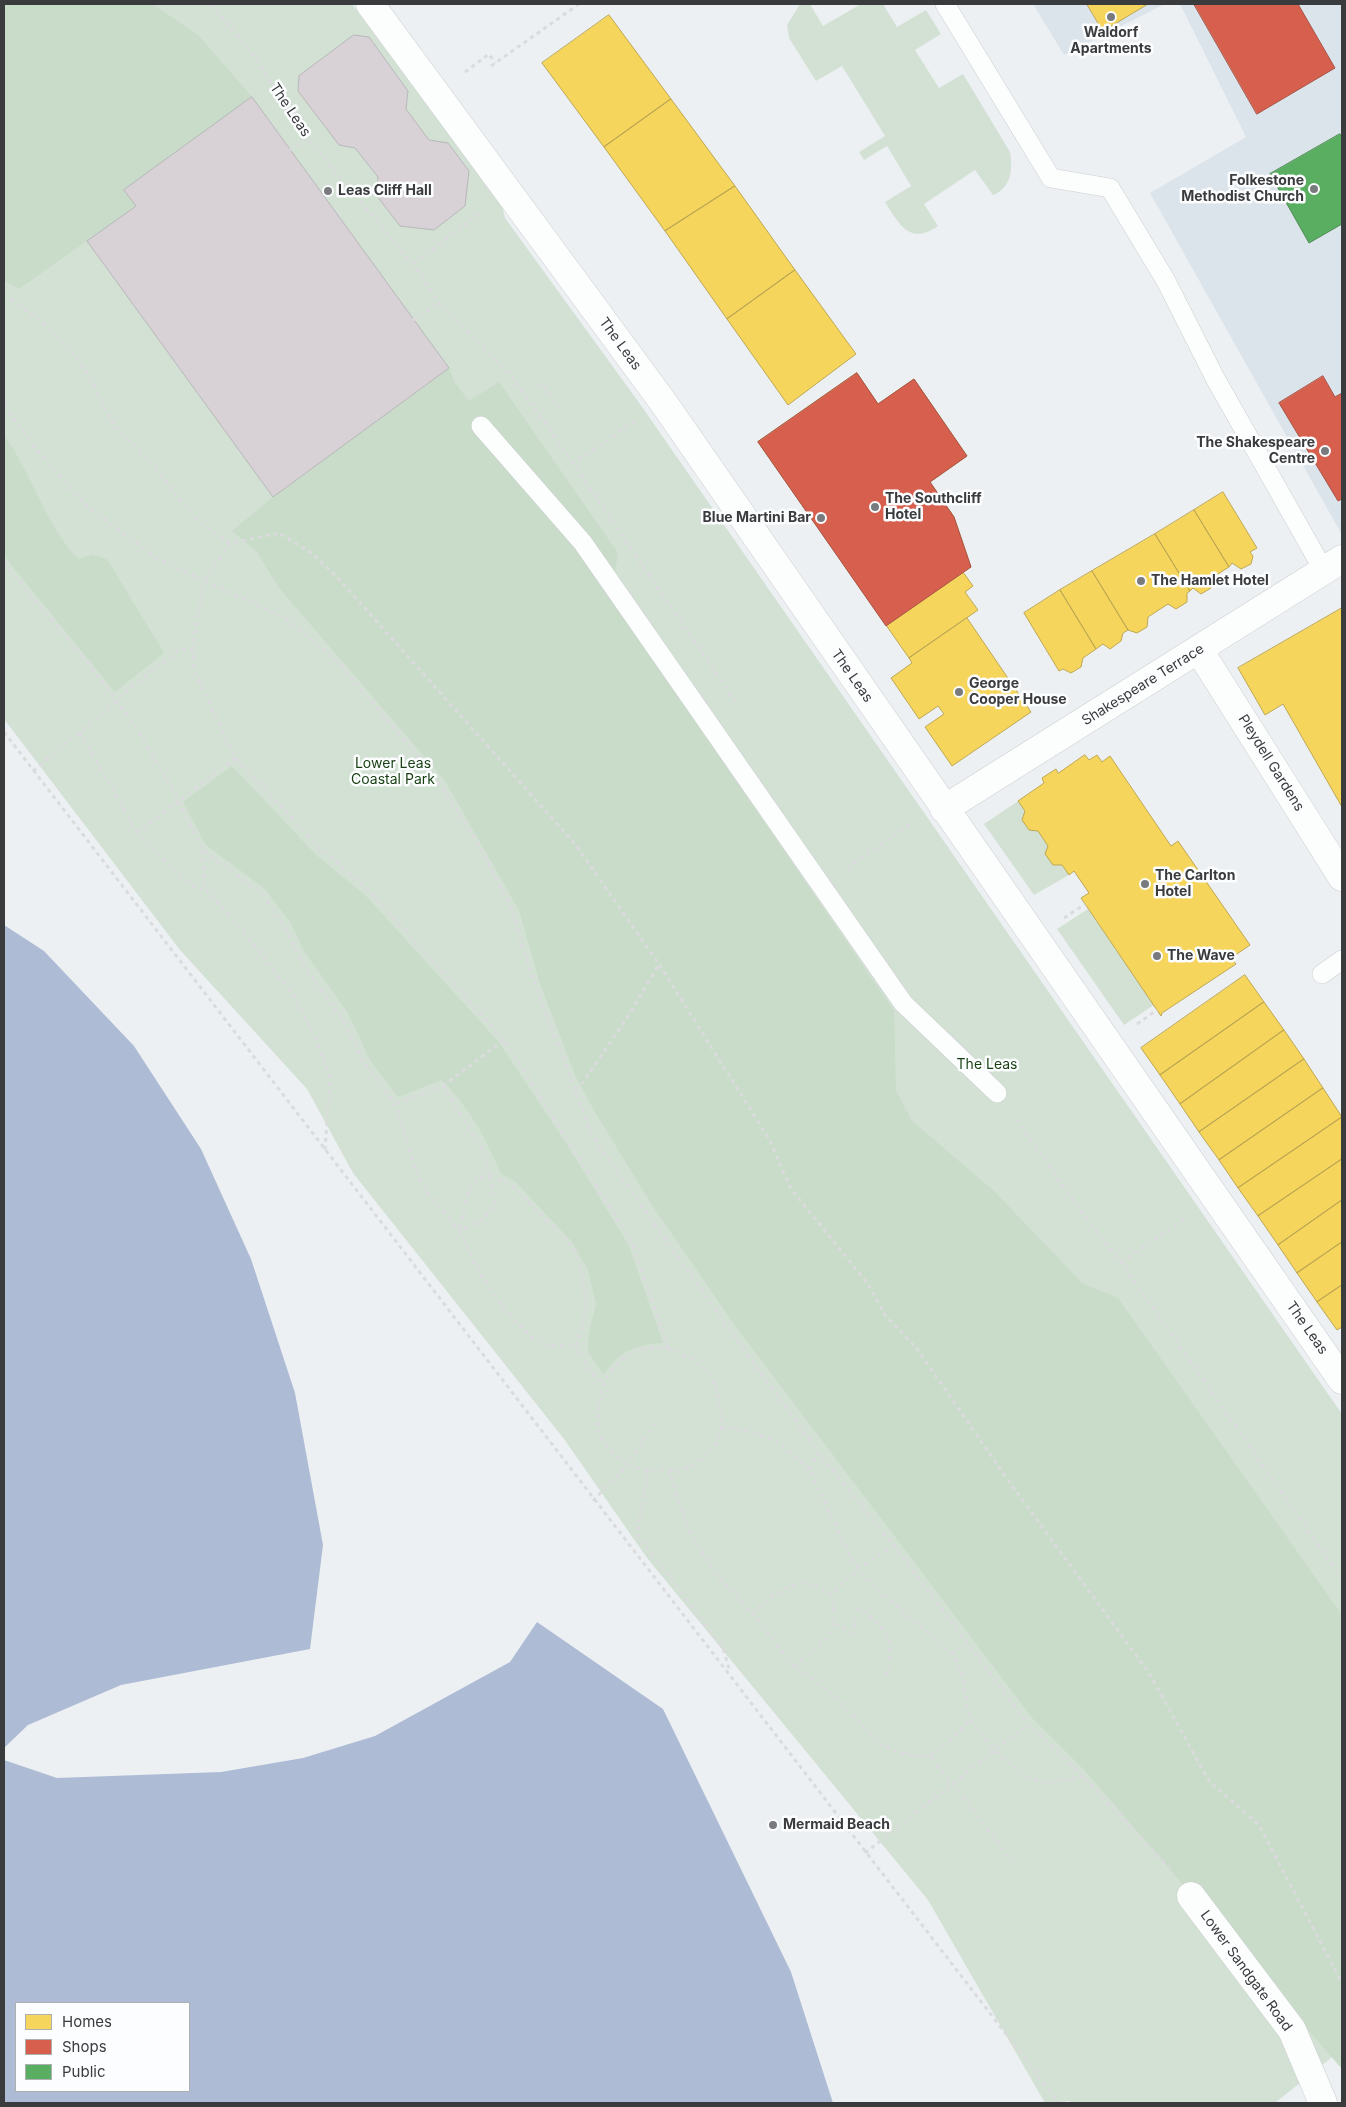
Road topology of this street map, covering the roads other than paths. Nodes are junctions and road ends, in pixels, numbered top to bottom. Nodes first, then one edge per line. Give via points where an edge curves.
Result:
1 (370, 4) edge
2 (945, 4) edge
3 (481, 426) dead end
4 (1333, 565) edge
5 (1199, 650) junction
6 (944, 809) junction
7 (1342, 877) edge
8 (1342, 960) edge
9 (1322, 974) dead end
10 (997, 1093) road end
11 (1342, 1380) edge
12 (1190, 1896) road end
13 (1323, 2103) edge

1 - 6 street, The Leas via 663,402
2 - 4 lane via 1051,178 1110,188 1166,281 1215,378
3 - 10 lane via 583,543 903,1002
4 - 5 street, Shakespeare Terrace
5 - 6 street, Shakespeare Terrace
5 - 7 street, Pleydell Gardens
6 - 11 street, The Leas
8 - 9 lane
12 - 13 street, Lower Sandgate Road via 1292,2030

